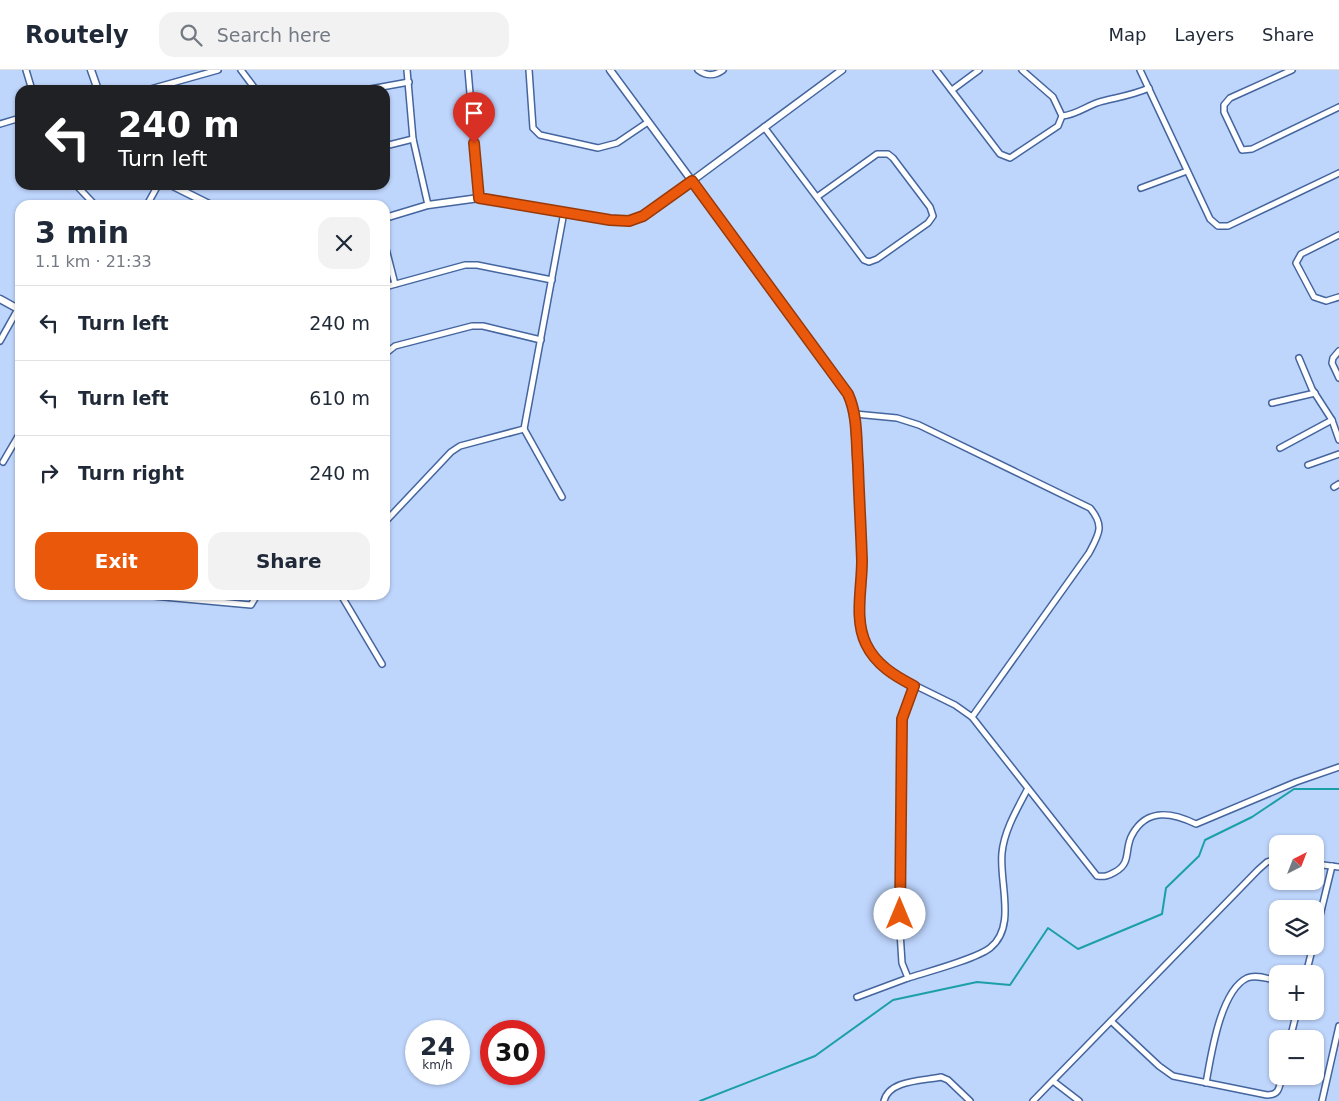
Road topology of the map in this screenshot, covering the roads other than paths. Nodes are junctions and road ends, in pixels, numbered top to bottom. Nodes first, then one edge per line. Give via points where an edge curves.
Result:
1 (26, 70) edge
2 (92, 70) edge
3 (218, 70) edge
4 (241, 70) edge
5 (407, 70) edge
6 (468, 70) edge
7 (529, 70) edge
8 (610, 70) edge
9 (698, 70) edge
10 (724, 70) edge
11 (842, 70) edge
12 (936, 70) edge
13 (979, 70) edge
14 (1022, 70) edge
15 (1140, 70) edge
16 (1292, 70) edge
17 (408, 82) junction
18 (170, 83) joint
19 (30, 85) edge
20 (96, 85) edge
21 (163, 85) edge
22 (252, 85) edge
23 (390, 85) edge
24 (1149, 88) junction
25 (952, 90) junction
26 (1339, 107) edge
27 (1062, 116) junction
28 (15, 120) edge
29 (648, 122) junction
30 (0, 124) edge
31 (764, 127) junction
32 (413, 139) junction
33 (390, 145) edge
34 (1187, 171) junction
35 (1339, 173) edge
36 (692, 181) junction
37 (1141, 188) dead end
38 (81, 190) edge
39 (181, 190) edge
40 (817, 197) junction
41 (479, 198) junction
42 (90, 200) edge
43 (201, 200) edge
44 (428, 204) junction
45 (564, 212) junction
46 (390, 216) edge
47 (1339, 235) edge
48 (390, 264) edge
49 (552, 280) junction
50 (395, 284) junction
51 (390, 286) edge
52 (1339, 297) edge
53 (0, 299) edge
54 (15, 308) edge
55 (15, 317) edge
56 (542, 340) junction
57 (0, 341) edge
58 (390, 350) edge
59 (1339, 351) edge
60 (1299, 358) dead end
61 (1339, 378) edge
62 (1314, 393) junction
63 (1272, 403) dead end
64 (855, 414) junction
65 (1332, 420) junction
66 (524, 429) junction
67 (1339, 440) edge
68 (15, 442) edge
69 (1280, 448) dead end
70 (1339, 454) edge
71 (3, 462) dead end
72 (1308, 465) dead end
73 (562, 497) dead end
74 (390, 517) edge
75 (196, 600) edge
76 (254, 600) edge
77 (344, 600) edge
78 (382, 664) dead end
79 (914, 686) junction
80 (972, 717) junction
81 (1339, 767) edge
82 (1028, 790) junction
83 (1269, 861) edge
84 (1324, 865) edge
85 (1332, 866) junction
86 (1339, 867) edge
87 (1324, 900) edge
88 (908, 978) junction
89 (1269, 979) edge
90 (857, 996) dead end
91 (1111, 1021) junction
92 (1339, 1026) edge
93 (1053, 1081) junction
94 (1206, 1083) junction
95 (1280, 1085) edge
96 (884, 1101) edge
97 (970, 1101) edge
98 (1033, 1101) edge
99 (1079, 1101) edge
100 (1322, 1101) edge

1 - 19 street
2 - 20 street
3 - 18 street
4 - 22 street
5 - 17 street
6 - 41 street
7 - 29 street via 533,128 540,135 598,148 607,147
8 - 29 street
9 - 10 street via 713,75
11 - 31 street
12 - 25 street
13 - 25 street
14 - 27 street via 1053,97
15 - 24 street
16 - 26 street via 1230,98 1224,105 1224,112 1242,150 1252,149
17 - 23 street
17 - 32 street
18 - 21 street
24 - 27 street
24 - 34 street
25 - 27 street via 1005,158 1016,155 1058,126
28 - 30 street
29 - 36 street
31 - 36 street
31 - 40 street
32 - 33 street
32 - 44 street
34 - 35 street via 1210,219 1222,227
34 - 37 street
36 - 45 street via 650,212 629,221
36 - 64 street via 848,394
38 - 42 street
39 - 43 street
40 - 40 street via 859,255 869,262 877,260 933,216 930,207 893,158 883,152
41 - 44 street
41 - 45 street
44 - 46 street
45 - 49 street
47 - 52 street via 1301,254 1296,263 1314,297 1326,302
48 - 50 street
49 - 50 street via 465,265
49 - 56 street
50 - 51 street
53 - 54 street
55 - 57 street
56 - 58 street via 472,326
56 - 66 street
59 - 61 street via 1332,363
60 - 62 street
62 - 63 street
62 - 65 street
64 - 79 street via 862,561 860,626 866,645 880,664
64 - 80 street via 897,418 919,425 1090,508 1100,524 1099,536 1089,553
65 - 67 street
65 - 69 street
66 - 73 street
66 - 74 street via 460,446
68 - 71 street
70 - 72 street
75 - 76 street via 251,605
77 - 78 street
79 - 80 street via 955,705
79 - 88 street via 902,719 900,788 900,932 902,963
80 - 82 street
81 - 82 street via 1196,824 1171,814 1158,814 1144,821 1131,836 1126,863 1105,878 1097,876
82 - 88 street via 1012,820 1002,853 1005,916 998,940 983,952
83 - 91 street
84 - 85 street
85 - 86 street
85 - 87 street
88 - 90 street
89 - 94 street via 1248,977 1236,990 1219,1019
91 - 93 street
91 - 94 street via 1168,1074
92 - 100 street
93 - 98 street
93 - 99 street
94 - 95 street via 1274,1095
96 - 97 street via 892,1087 941,1077

